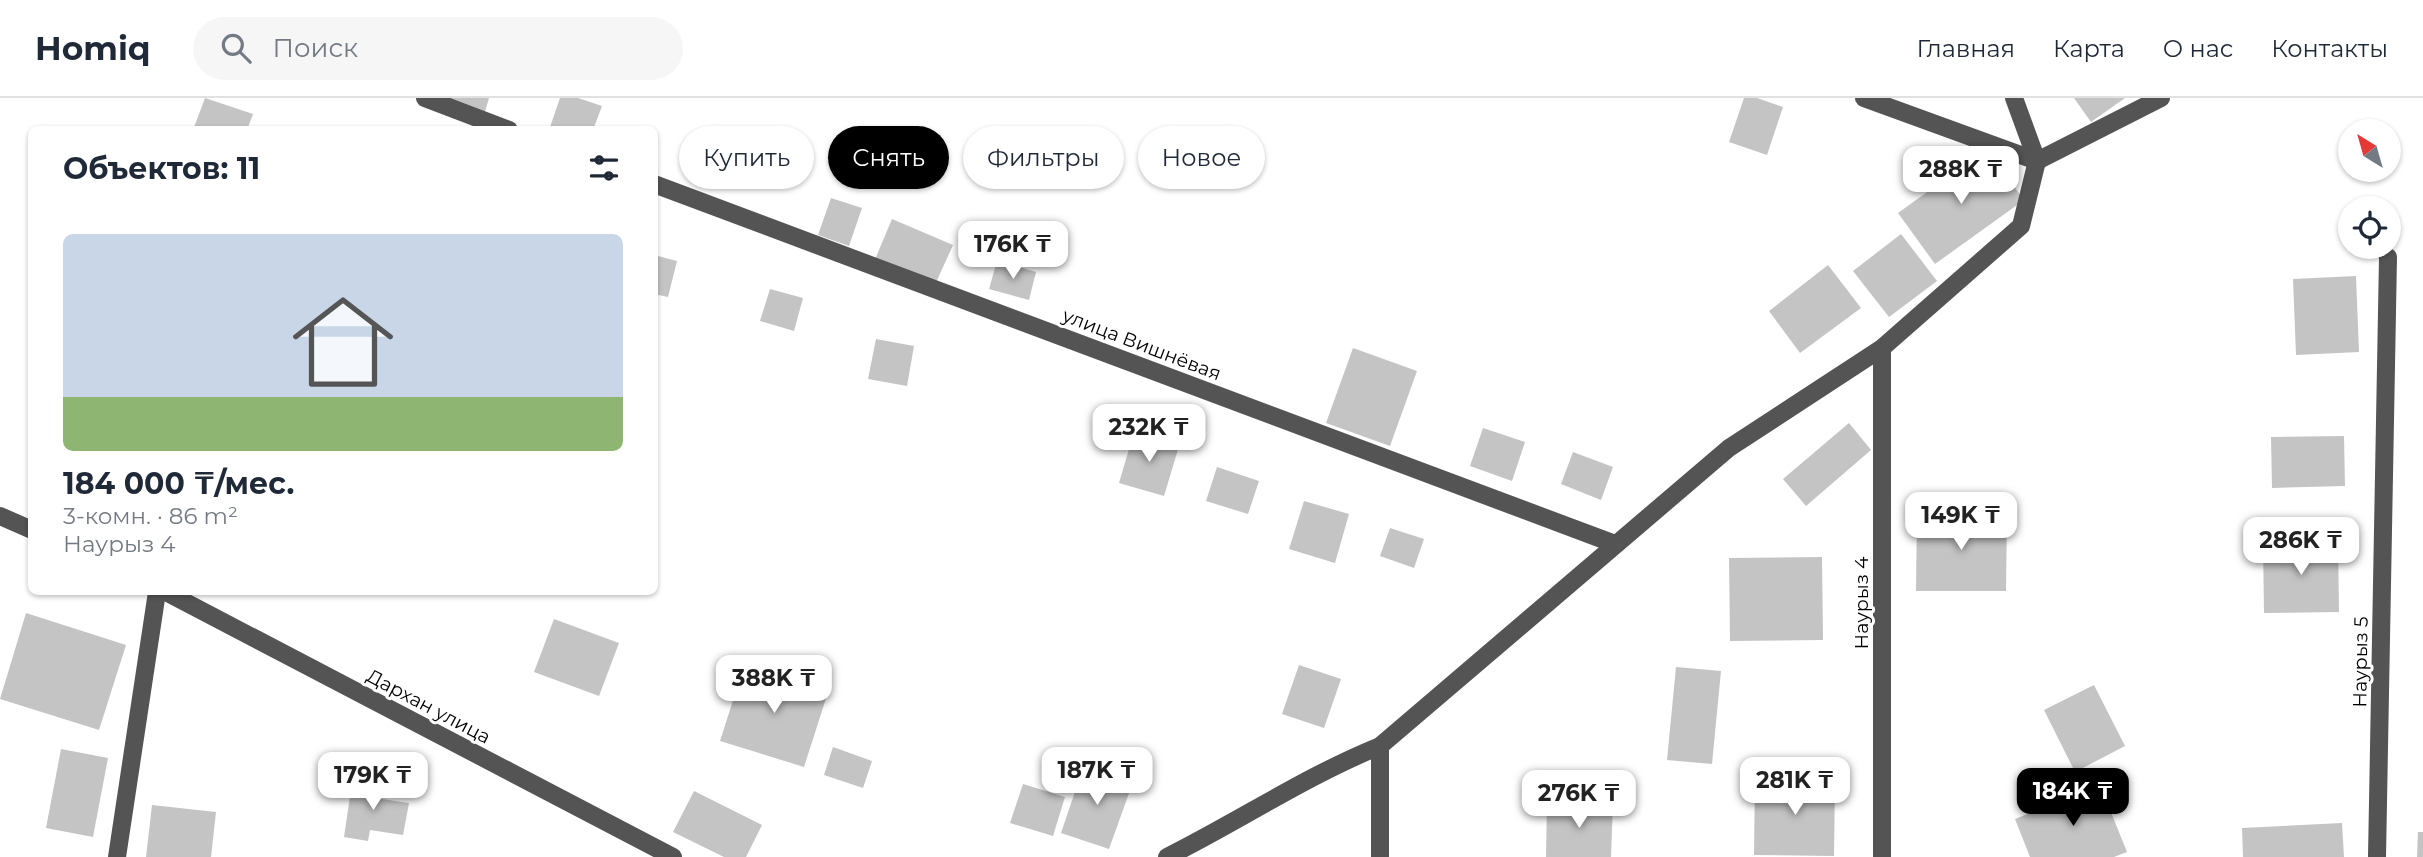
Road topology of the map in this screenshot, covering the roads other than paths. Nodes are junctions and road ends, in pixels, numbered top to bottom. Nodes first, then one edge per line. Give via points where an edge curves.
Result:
1 (425, 98) edge
2 (1864, 98) edge
3 (2014, 98) edge
4 (2161, 98) edge
5 (498, 126) edge
6 (2037, 161) junction
7 (658, 185) edge
8 (2388, 259) edge
9 (1882, 348) junction
10 (0, 516) edge
11 (28, 528) edge
12 (1615, 544) junction
13 (157, 595) edge
14 (172, 595) edge
15 (1380, 746) junction
16 (117, 857) edge
17 (673, 857) edge
18 (1167, 857) edge
19 (1380, 857) edge
20 (1882, 857) edge
21 (2378, 857) edge

1 - 5 street
2 - 6 street
3 - 6 street
4 - 6 street
6 - 9 street via 2021,226
7 - 12 street, улица Вишнёвая
8 - 21 street, Наурыз 5
9 - 12 street via 1729,448
9 - 20 street, Наурыз 4
10 - 11 street
12 - 15 street
13 - 16 street
14 - 17 street, Дархан улица
15 - 18 street via 1335,764
15 - 19 street

